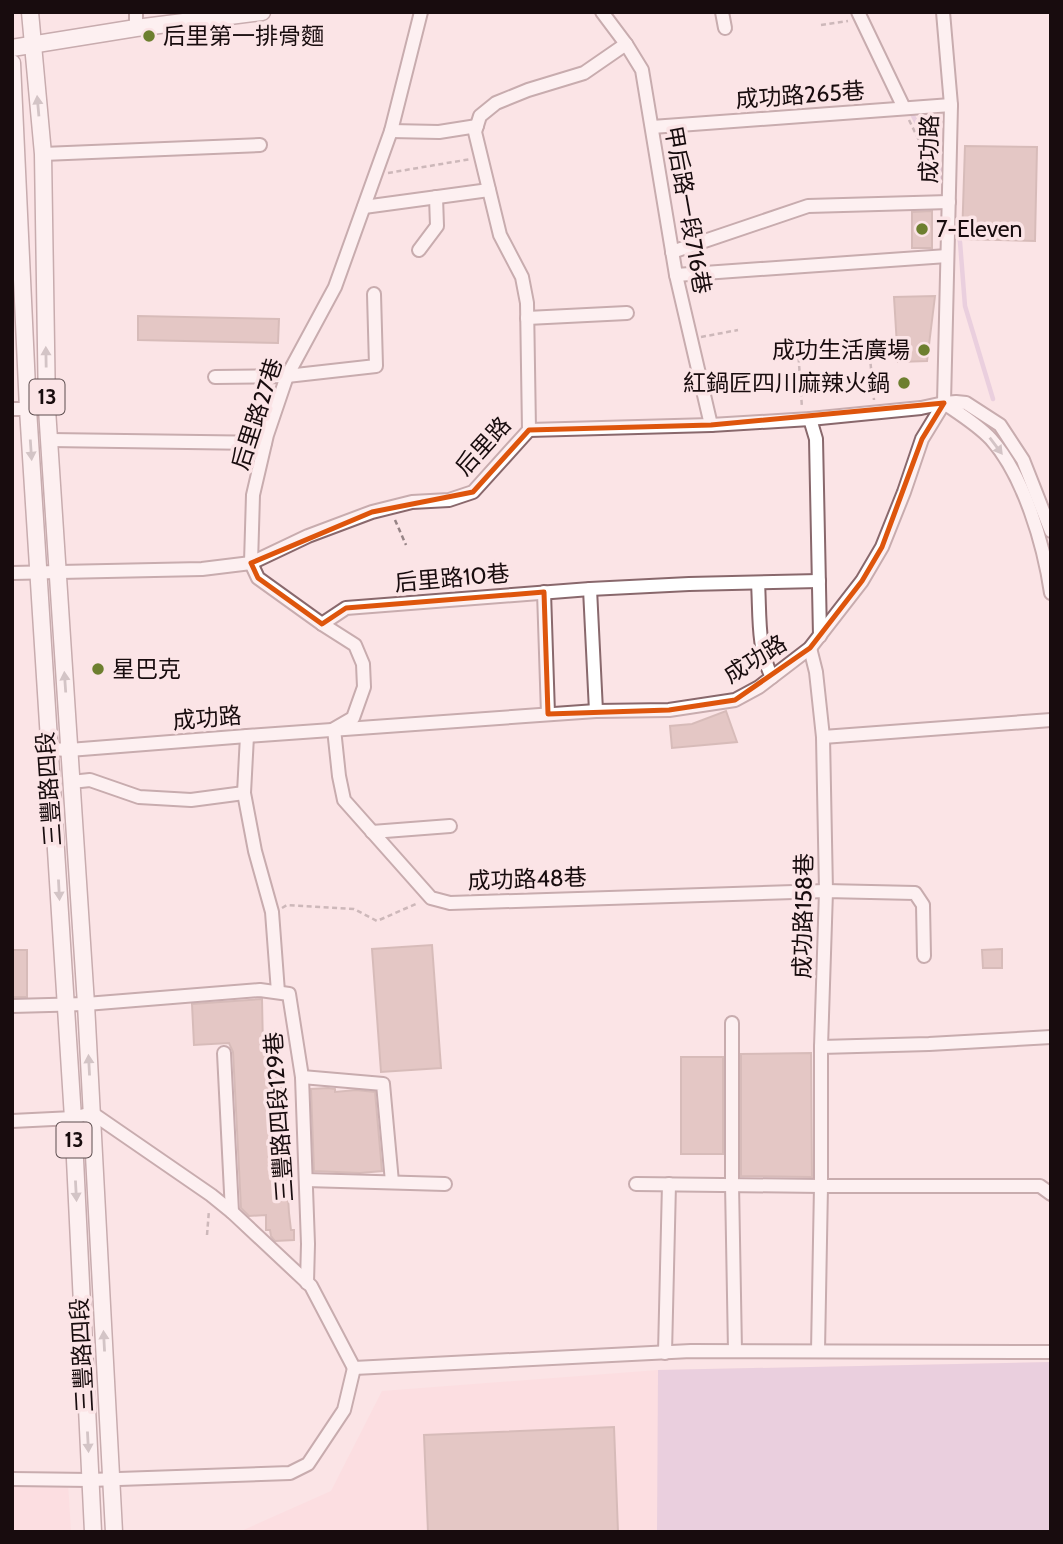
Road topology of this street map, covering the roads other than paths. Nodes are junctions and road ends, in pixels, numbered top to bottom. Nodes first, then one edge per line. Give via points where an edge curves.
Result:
1 (30, 12) edge
2 (262, 12) edge
3 (421, 12) edge
4 (602, 12) edge
5 (722, 12) edge
6 (943, 12) edge
7 (860, 16) edge
8 (136, 20) edge
9 (725, 28) dead end
10 (33, 44) junction
11 (626, 44) junction
12 (12, 48) edge
13 (12, 63) edge
14 (951, 105) junction
15 (904, 108) junction
16 (477, 126) junction
17 (652, 127) junction
18 (391, 131) junction
19 (260, 145) dead end
20 (43, 154) junction
21 (489, 190) junction
22 (436, 197) junction
23 (949, 202) junction
24 (364, 207) junction
25 (419, 250) dead end
26 (673, 252) junction
27 (947, 256) junction
28 (676, 275) junction
29 (374, 294) dead end
30 (626, 313) dead end
31 (527, 318) junction
32 (287, 376) junction
33 (215, 377) dead end
34 (944, 403) junction
35 (20, 409) edge
36 (47, 409) junction
37 (806, 419) junction
38 (711, 425) junction
39 (529, 430) junction
40 (50, 440) junction
41 (265, 443) junction
42 (1051, 531) edge
43 (251, 563) junction
44 (57, 571) junction
45 (39, 572) junction
46 (12, 573) edge
47 (818, 581) junction
48 (758, 583) junction
49 (590, 589) junction
50 (544, 592) junction
51 (1051, 593) edge
52 (322, 624) junction
53 (820, 636) junction
54 (810, 648) junction
55 (772, 677) junction
56 (596, 710) junction
57 (548, 714) junction
58 (1051, 720) edge
59 (334, 729) junction
60 (247, 736) junction
61 (822, 737) junction
62 (51, 749) junction
63 (69, 750) junction
64 (71, 782) junction
65 (244, 793) junction
66 (450, 826) dead end
67 (372, 832) junction
68 (826, 891) junction
69 (924, 956) dead end
70 (278, 992) junction
71 (86, 1004) junction
72 (66, 1005) junction
73 (12, 1006) edge
74 (732, 1024) dead end
75 (1051, 1037) edge
76 (821, 1046) junction
77 (224, 1054) dead end
78 (302, 1077) junction
79 (92, 1113) junction
80 (73, 1118) junction
81 (12, 1121) edge
82 (306, 1180) junction
83 (392, 1182) junction
84 (445, 1184) dead end
85 (636, 1184) dead end
86 (669, 1184) junction
87 (732, 1184) junction
88 (821, 1186) junction
89 (1051, 1194) edge
90 (232, 1212) junction
91 (307, 1283) junction
92 (735, 1351) junction
93 (818, 1351) junction
94 (1051, 1352) edge
95 (665, 1353) junction
96 (354, 1368) junction
97 (12, 1479) edge
98 (111, 1479) junction
99 (90, 1480) junction
100 (93, 1532) edge
101 (114, 1532) edge

1 - 10 main road, 13
2 - 8 main road
3 - 18 street, 后里路27巷
4 - 11 street, 甲后路一段716巷
5 - 9 street
6 - 14 street, 成功路
7 - 15 street
8 - 10 main road
10 - 12 main road
20 -> 10 main road, 三豐路四段 / 13
11 - 16 street via 584,73 496,103 480,116
11 - 17 street, 甲后路一段716巷 via 642,70
13 - 35 main road, 三豐路四段 / 13
14 - 15 street, 成功路265巷
14 - 23 street, 成功路
15 - 17 street, 成功路265巷
16 - 18 street via 439,132
16 - 21 street, 后里路
17 - 26 street, 甲后路一段716巷
18 - 24 street, 后里路27巷
19 - 20 street
36 -> 20 main road, 三豐路四段 / 13
21 - 22 street
21 - 31 street, 后里路 via 500,235 522,277
22 - 24 street
22 - 25 street via 437,226
23 - 26 street via 808,206
23 - 27 street, 成功路
24 - 32 street, 后里路27巷 via 335,288
26 - 28 street, 甲后路一段716巷
27 - 28 street
27 - 34 street, 成功路
28 - 38 street, 甲后路一段716巷
29 - 32 street via 376,366
30 - 31 street
31 - 39 street, 后里路
32 - 33 street
32 - 41 street, 后里路27巷
34 - 37 street
34 - 42 street via 966,403 1000,425 1023,460
34 -> 51 street via 990,438 1012,468 1042,547
34 - 53 street, 成功路 via 922,439 882,547
35 - 36 street
35 -> 45 main road, 三豐路四段 / 13
36 - 40 main road, 三豐路四段 / 13
37 - 38 street
37 - 47 street via 816,439
38 - 39 street
39 - 43 street, 后里路 via 473,492 372,512
40 - 41 street
40 - 44 main road, 三豐路四段 / 13
41 - 43 street, 后里路27巷 via 253,495
43 - 44 street, 后里路 via 202,569
43 - 52 street via 258,578
44 - 45 street, 后里路
63 -> 44 main road, 三豐路四段 / 13
45 - 46 street, 后里路
45 - 62 main road, 三豐路四段 / 13
47 - 48 street, 后里路10巷
47 - 53 street
48 - 49 street, 后里路10巷
48 - 55 street via 761,643
49 - 50 street, 后里路10巷
49 - 56 street
50 - 52 street, 后里路10巷 via 346,608
50 - 57 street
52 - 59 street via 355,645 363,664 364,687 353,718
53 - 54 street, 成功路
54 - 55 street, 成功路
54 - 61 street, 成功路158巷
55 - 56 street, 成功路 via 735,700 669,710
56 - 57 street, 成功路
57 - 59 street, 成功路
58 - 61 street
59 - 60 street, 成功路
59 - 67 street via 344,800
60 - 63 street, 成功路
60 - 65 street, 三豐路四段129巷
61 - 68 street, 成功路158巷
62 - 63 street, 成功路
62 -> 72 main road, 三豐路四段 / 13
63 - 64 main road, 三豐路四段 / 13
64 - 65 street via 90,780 139,797 165,799
64 - 71 main road, 三豐路四段 / 13
65 - 70 street, 三豐路四段129巷 via 272,912
66 - 67 street
67 - 68 street, 成功路48巷 via 431,898 450,903
68 - 69 street, 成功路48巷 via 915,893 923,905
68 - 76 street, 成功路158巷
70 - 71 street
70 - 78 street, 三豐路四段129巷 via 289,994
71 - 72 street
79 -> 71 main road, 三豐路四段 / 13
72 - 73 street
72 - 80 main road, 三豐路四段 / 13
74 - 87 street
75 - 76 street
76 - 88 street, 成功路158巷
77 - 90 street
78 - 82 street, 三豐路四段129巷
78 - 83 street via 383,1084
79 - 80 street
79 - 90 street
98 -> 79 main road, 三豐路四段 / 13
80 - 81 street
80 -> 99 main road, 三豐路四段 / 13
82 - 83 street
82 - 91 street, 三豐路四段129巷
83 - 84 street
85 - 86 street
86 - 87 street
86 - 95 street
87 - 88 street
87 - 92 street
88 - 89 street via 1040,1186
88 - 93 street, 成功路158巷
90 - 91 street
91 - 96 street
92 - 93 street
92 - 95 street
93 - 94 street
95 - 96 street
96 - 98 street via 344,1410 308,1464 290,1473
97 - 99 street
98 - 99 street
98 - 101 main road, 三豐路四段 / 13
99 - 100 main road, 三豐路四段 / 13

